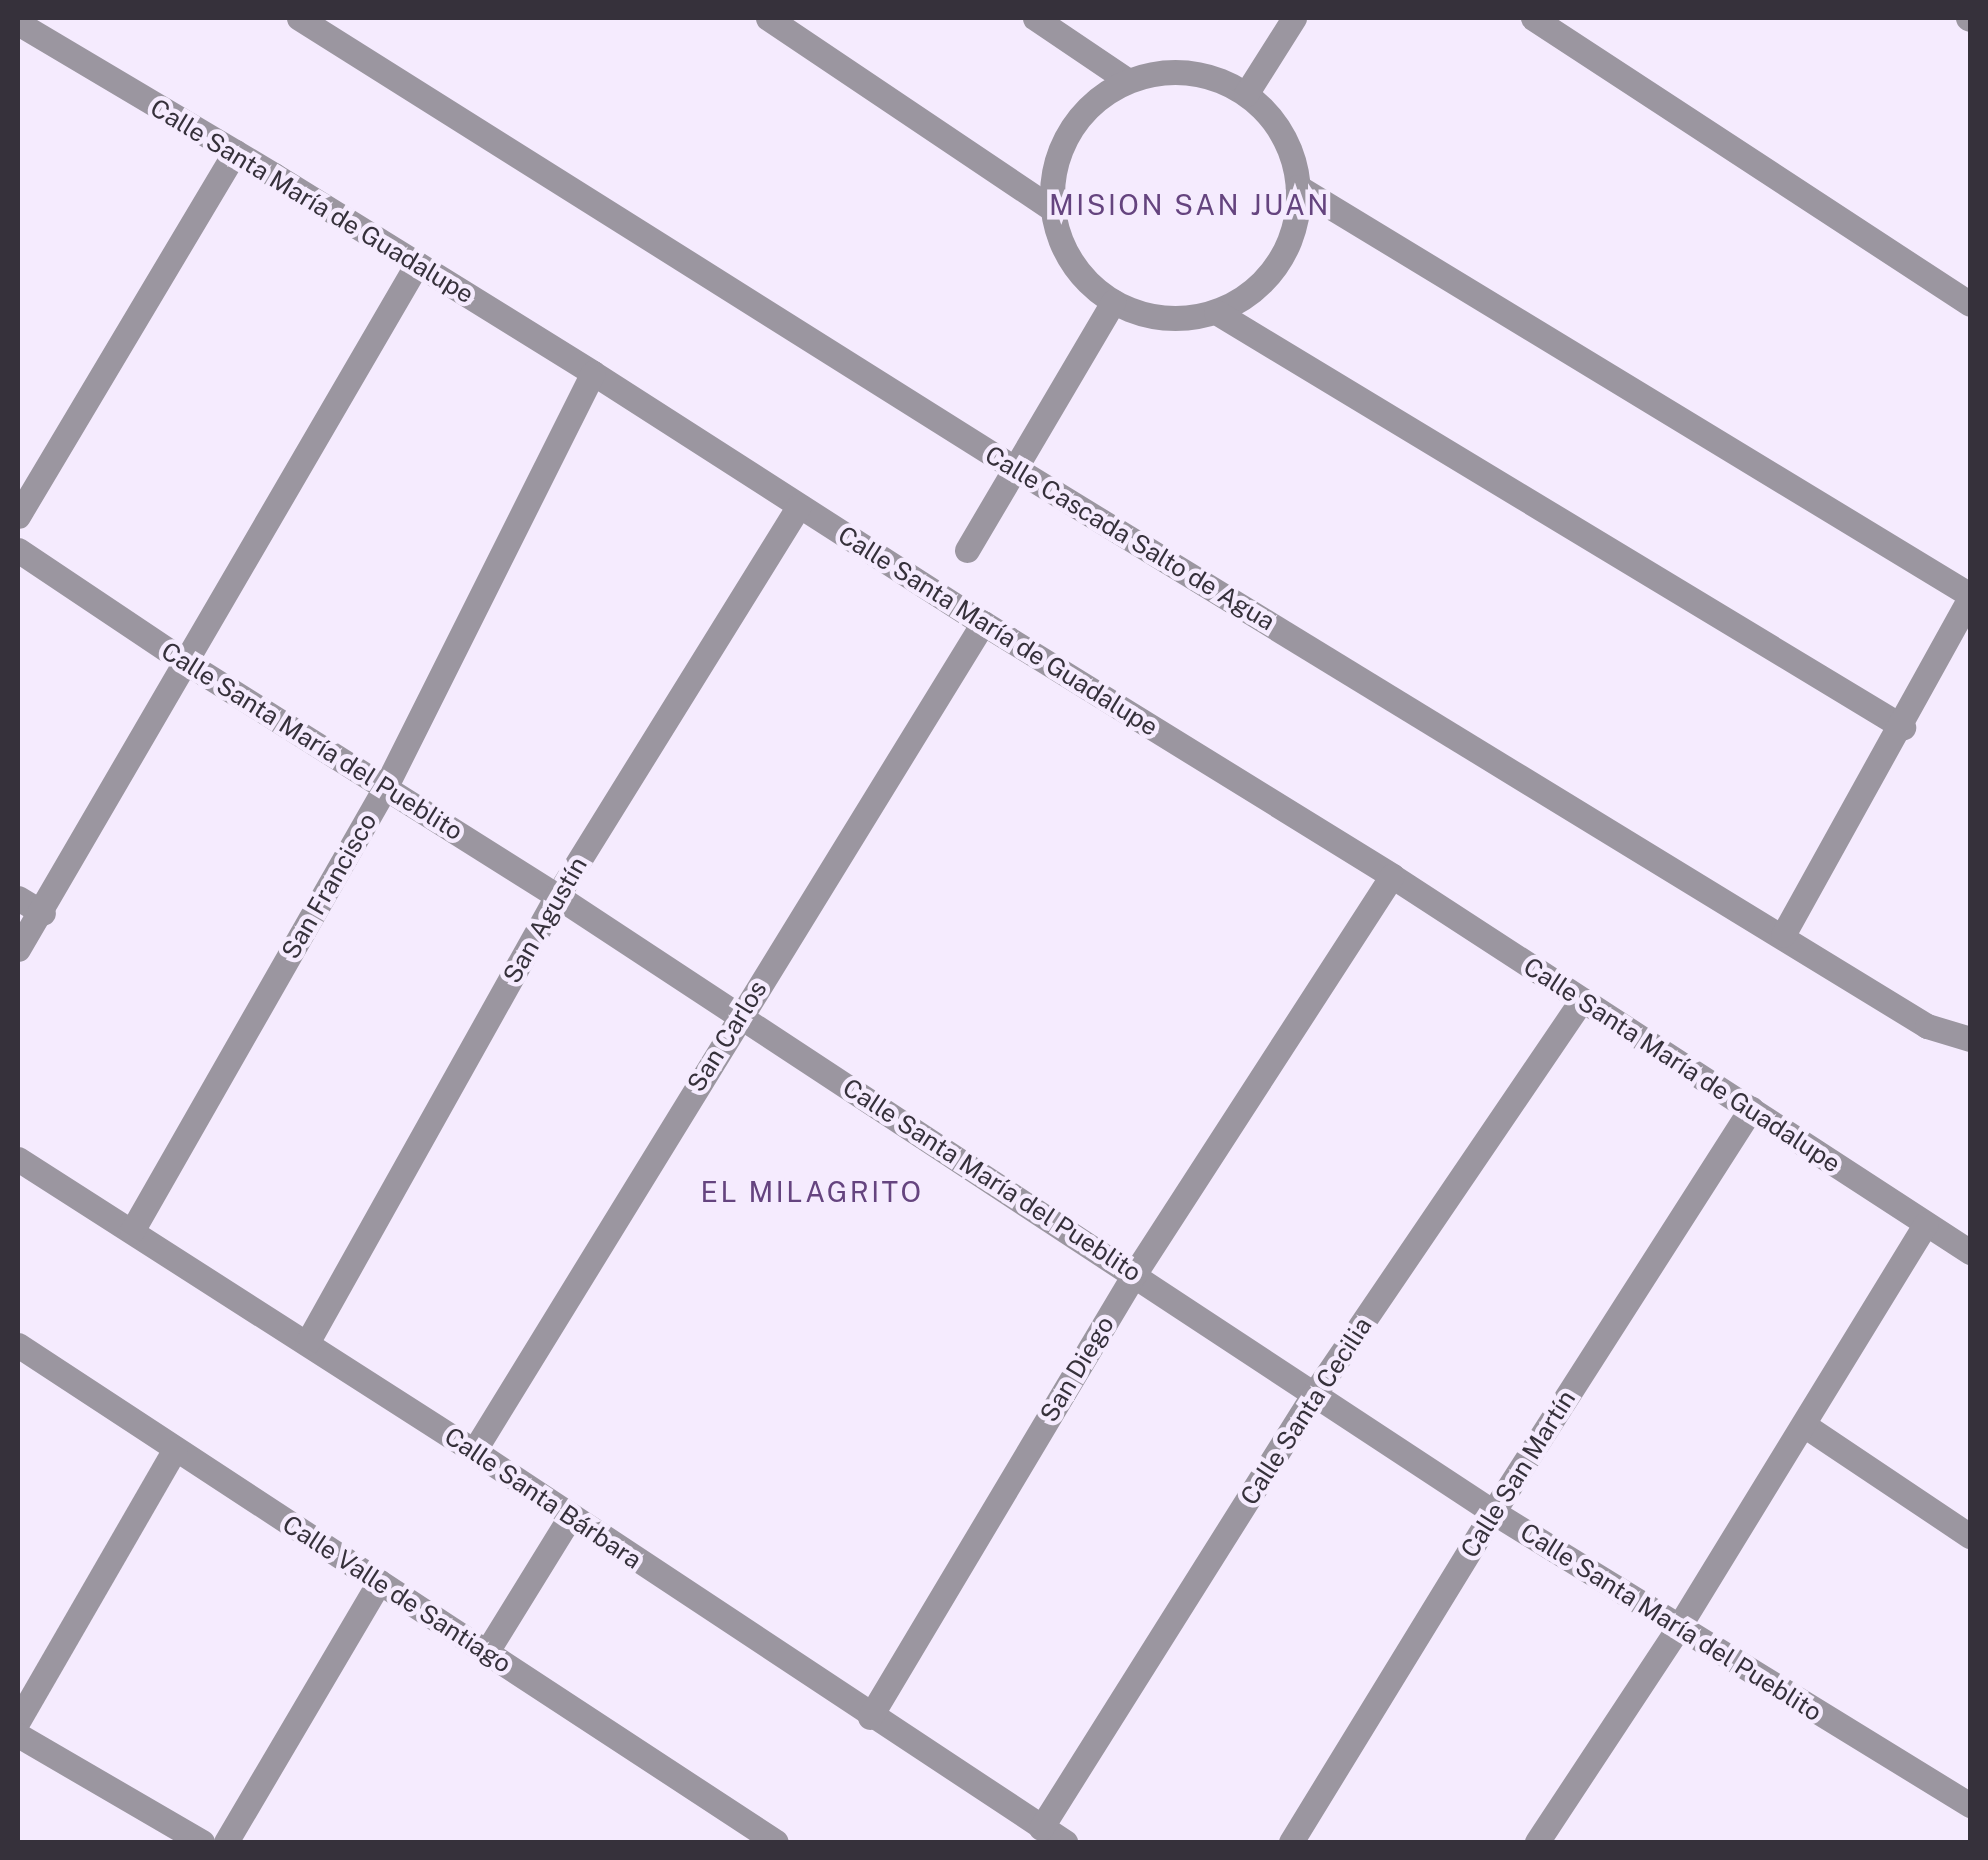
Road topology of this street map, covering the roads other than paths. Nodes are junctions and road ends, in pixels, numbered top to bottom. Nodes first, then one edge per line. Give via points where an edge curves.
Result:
1 (299, 18) edge
2 (768, 18) edge
3 (1035, 18) edge
4 (1294, 18) edge
5 (1533, 18) edge
6 (18, 24) edge
7 (1127, 80) junction
8 (1246, 94) junction
9 (234, 152) junction
10 (1298, 187) junction
11 (1052, 208) junction
12 (417, 264) junction
13 (1113, 302) junction
14 (1970, 304) edge
15 (1216, 312) junction
16 (593, 373) junction
17 (1016, 470) junction
18 (798, 506) junction
19 (18, 516) edge
20 (18, 550) edge
21 (967, 550) dead end
22 (1970, 597) edge
23 (983, 623) junction
24 (184, 661) junction
25 (1902, 727) junction
26 (386, 786) junction
27 (1392, 876) junction
28 (557, 896) junction
29 (18, 898) edge
30 (42, 913) junction
31 (1783, 935) junction
32 (18, 949) edge
33 (1582, 1001) junction
34 (739, 1015) junction
35 (1970, 1039) edge
36 (1751, 1109) junction
37 (18, 1159) edge
38 (1926, 1224) junction
39 (132, 1231) junction
40 (1970, 1252) edge
41 (1135, 1273) junction
42 (307, 1344) junction
43 (18, 1345) edge
44 (1314, 1394) junction
45 (1804, 1425) junction
46 (175, 1449) junction
47 (474, 1451) junction
48 (1494, 1512) junction
49 (570, 1516) junction
50 (1970, 1536) edge
51 (378, 1582) junction
52 (1678, 1628) junction
53 (486, 1653) junction
54 (870, 1717) junction
55 (18, 1721) edge
56 (18, 1736) edge
57 (1970, 1805) edge
58 (1041, 1828) junction
59 (202, 1842) edge
60 (226, 1842) edge
61 (776, 1842) edge
62 (1065, 1842) edge
63 (1290, 1842) edge
64 (1537, 1842) edge

1 - 17 street, Calle Cascada Salto de Agua
2 - 11 street
3 - 7 street
4 - 8 street
5 - 14 street
6 - 9 street, Calle Santa María de Guadalupe
7 - 8 street via 1167,71 1208,76
7 - 11 street via 1093,101 1068,131 1054,168
8 - 10 street via 1282,135
9 - 12 street, Calle Santa María de Guadalupe
9 - 19 street
10 - 15 street via 1294,227 1278,264 1251,293
10 - 22 street
11 - 13 street via 1062,244 1083,277
12 - 16 street, Calle Santa María de Guadalupe
12 - 24 street
13 - 15 street via 1180,319
13 - 17 street
15 - 25 street
16 - 18 street, Calle Santa María de Guadalupe
16 - 26 street, San Francisco
17 - 21 street
17 - 31 street, Calle Cascada Salto de Agua
18 - 23 street, Calle Santa María de Guadalupe
18 - 28 street, San Agustín
20 - 24 street, Calle Santa María del Pueblito
22 - 25 street
23 - 27 street, Calle Santa María de Guadalupe
23 - 34 street, San Carlos
24 - 26 street, Calle Santa María del Pueblito
24 - 30 street
25 - 31 street
26 - 28 street, Calle Santa María del Pueblito
26 - 39 street, San Francisco
27 - 33 street, Calle Santa María de Guadalupe
27 - 41 street, San Diego
28 - 34 street, Calle Santa María del Pueblito
28 - 42 street, San Agustín
29 - 30 street
30 - 32 street
31 - 35 street, Calle Cascada Salto de Agua via 1927,1026
33 - 36 street, Calle Santa María de Guadalupe
33 - 44 street, Calle Santa Cecilia
34 - 41 street, Calle Santa María del Pueblito
34 - 47 street, San Carlos
36 - 38 street, Calle Santa María de Guadalupe
36 - 48 street, Calle San Martín
37 - 39 street, Calle Santa Bárbara
38 - 40 street, Calle Santa María de Guadalupe
38 - 45 street
39 - 42 street, Calle Santa Bárbara
41 - 44 street, Calle Santa María del Pueblito
41 - 54 street, San Diego
42 - 47 street, Calle Santa Bárbara
43 - 46 street, Calle Valle de Santiago
44 - 48 street, Calle Santa María del Pueblito
44 - 58 street, Calle Santa Cecilia
45 - 50 street
45 - 52 street
46 - 51 street, Calle Valle de Santiago
46 - 55 street
47 - 49 street, Calle Santa Bárbara
48 - 52 street, Calle Santa María del Pueblito
48 - 63 street, Calle San Martín
49 - 53 street
49 - 54 street, Calle Santa Bárbara
51 - 53 street, Calle Valle de Santiago
51 - 60 street
52 - 57 street, Calle Santa María del Pueblito
52 - 64 street
53 - 61 street, Calle Valle de Santiago
54 - 58 street, Calle Santa Bárbara
56 - 59 street
58 - 62 street, Calle Santa Bárbara

